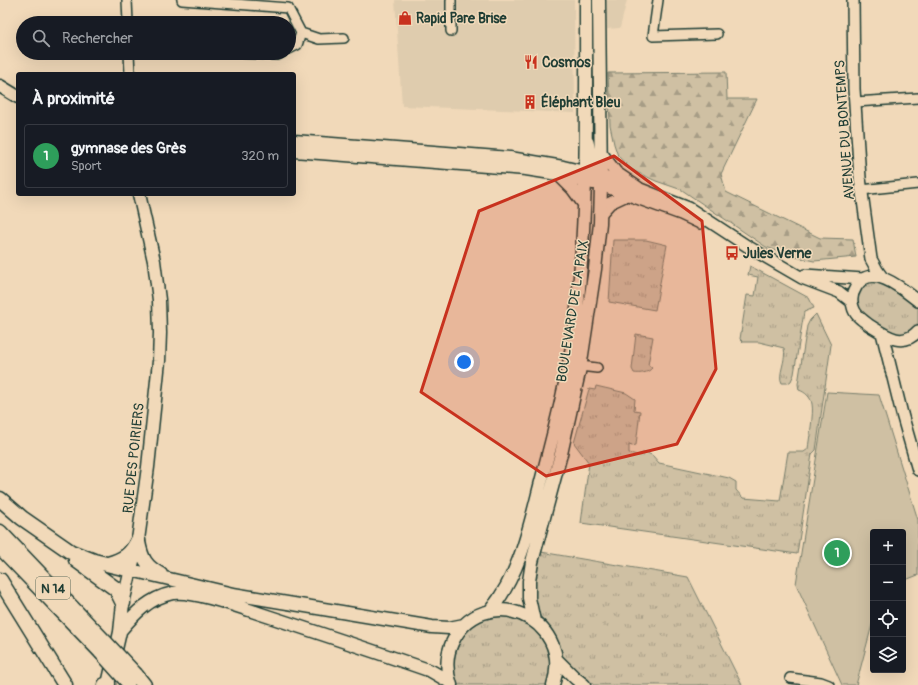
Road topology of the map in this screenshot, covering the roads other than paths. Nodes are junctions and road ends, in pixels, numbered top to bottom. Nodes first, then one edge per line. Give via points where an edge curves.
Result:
1 (127, 0) edge
2 (182, 0) edge
3 (452, 0) edge
4 (586, 0) edge
5 (599, 0) edge
6 (658, 0) edge
7 (853, 0) edge
8 (288, 4) edge
9 (128, 16) edge
10 (293, 16) edge
11 (296, 22) edge
12 (451, 31) dead end
13 (301, 33) junction
14 (717, 34) dead end
15 (344, 38) dead end
16 (296, 46) edge
17 (129, 60) edge
18 (130, 72) edge
19 (0, 85) edge
20 (16, 90) edge
21 (16, 96) edge
22 (918, 98) edge
23 (855, 102) junction
24 (586, 136) junction
25 (296, 141) edge
26 (296, 151) edge
27 (586, 152) junction
28 (601, 153) junction
29 (561, 171) junction
30 (593, 179) junction
31 (918, 184) edge
32 (638, 188) junction
33 (862, 190) junction
34 (627, 195) junction
35 (139, 196) edge
36 (144, 196) edge
37 (584, 204) junction
38 (600, 218) junction
39 (148, 232) junction
40 (747, 246) junction
41 (870, 259) junction
42 (791, 272) junction
43 (882, 277) junction
44 (863, 279) junction
45 (918, 301) edge
46 (852, 302) junction
47 (918, 331) edge
48 (882, 333) junction
49 (909, 340) edge
50 (889, 359) junction
51 (580, 366) junction
52 (597, 368) dead end
53 (918, 470) edge
54 (0, 499) edge
55 (0, 532) edge
56 (138, 540) junction
57 (58, 543) junction
58 (0, 548) edge
59 (108, 564) junction
60 (131, 570) junction
61 (0, 580) edge
62 (173, 580) junction
63 (123, 603) junction
64 (490, 611) junction
65 (534, 621) junction
66 (464, 625) junction
67 (120, 632) junction
68 (104, 648) junction
69 (556, 659) junction
70 (50, 660) junction
71 (790, 678) dead end
72 (135, 682) edge
73 (450, 684) edge
74 (65, 685) edge
75 (74, 685) edge
76 (107, 685) edge
77 (553, 685) edge
78 (584, 685) edge
79 (829, 685) edge

1 - 9 street
2 - 8 street
3 - 12 street
4 - 24 main road
5 - 28 main road
6 - 14 street via 653,36
7 - 23 street, AVENUE DU BONTEMPS
8 - 10 street
11 - 13 street
13 - 15 street via 319,39
13 - 16 street
17 - 18 street
19 - 20 main road
19 - 21 main road
22 - 23 street
23 - 33 street, AVENUE DU BONTEMPS
24 - 27 main road
24 - 30 street
25 - 29 main road via 504,158
26 - 29 main road
27 - 29 main road
27 - 30 main road
28 - 30 main road
28 - 32 main road via 616,173
29 - 30 main road
29 - 37 main road
30 - 32 street
30 - 34 street
30 - 37 main road
30 - 38 main road via 596,214
31 - 33 street
32 - 40 street via 689,208
33 - 41 street, AVENUE DU BONTEMPS
34 - 38 street via 610,203
34 - 40 street via 687,216
35 - 39 main road
36 - 39 main road
37 - 64 main road via 576,311 566,380 523,548 510,583
38 - 51 main road, BOULEVARD DE LA PAIX via 594,282
39 - 56 main road, RUE DES POIRIERS via 159,300 160,333 148,467
40 - 42 street
41 - 43 street, AVENUE DU BONTEMPS
41 - 44 street, AVENUE DU BONTEMPS
42 - 44 street
42 - 46 street via 839,292
43 - 44 street
43 - 45 street
44 - 46 street, AVENUE DU BONTEMPS via 855,288
46 - 48 street via 858,317
47 - 49 street
48 - 49 street via 892,338
48 - 50 street
49 - 50 street via 893,347
50 - 53 street
51 - 52 street
51 - 65 main road, BOULEVARD DE LA PAIX via 561,454 532,562 529,598
54 - 57 highway
55 - 68 highway, N 14
56 - 59 highway via 130,554
56 - 60 main road, RUE DES POIRIERS
56 - 62 main road via 147,565
57 - 59 highway via 81,557
57 - 63 highway via 116,589
58 - 68 highway, N 14
59 - 60 highway
60 - 62 main road
60 - 63 main road, RUE DES POIRIERS
61 - 70 highway
62 - 66 main road via 233,594 432,627 449,628
63 - 67 main road, RUE DES POIRIERS
64 - 65 main road via 513,611
64 - 66 main road
65 - 69 main road via 549,637
66 - 73 main road via 455,637 449,652 447,667
67 - 73 main road via 139,609 154,599 174,593 192,594 234,605 431,671
67 - 76 main road, RUE DES POIRIERS
68 - 72 highway, N 14, bridge
69 - 77 main road via 557,668
69 - 78 main road
70 - 74 highway
70 - 75 highway
71 - 79 street

